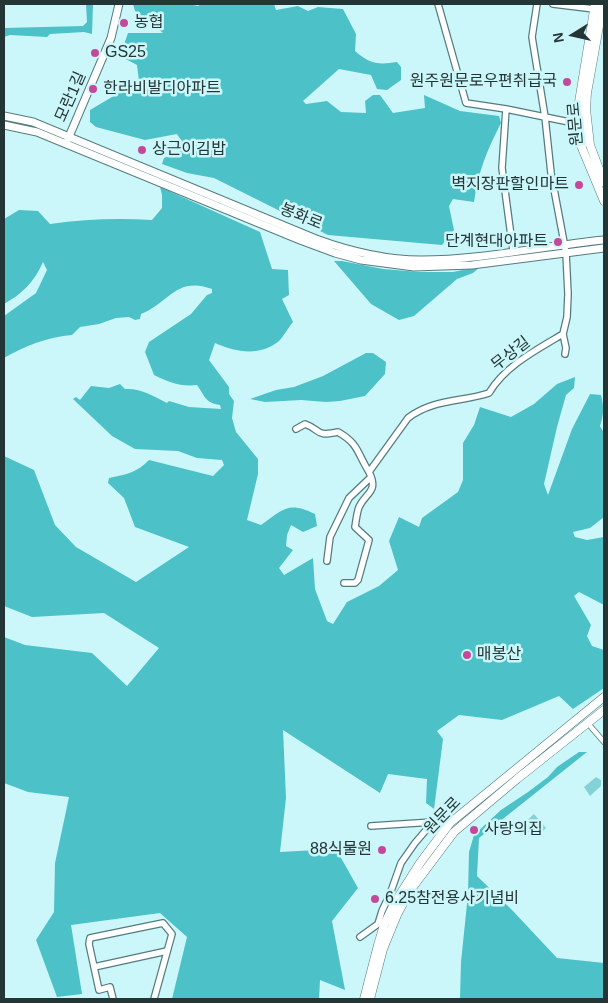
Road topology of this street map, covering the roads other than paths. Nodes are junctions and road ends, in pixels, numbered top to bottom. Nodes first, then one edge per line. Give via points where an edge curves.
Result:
1 (119, 4) edge
2 (438, 4) edge
3 (537, 4) edge
4 (553, 4) edge
5 (598, 7) edge
6 (506, 109) junction
7 (4, 116) edge
8 (545, 118) junction
9 (583, 124) junction
10 (4, 125) edge
11 (69, 136) junction
12 (66, 144) junction
13 (604, 182) edge
14 (604, 200) edge
15 (604, 240) edge
16 (565, 244) junction
17 (604, 248) edge
18 (513, 251) junction
19 (566, 253) junction
20 (563, 334) junction
21 (565, 354) dead end
22 (296, 429) dead end
23 (370, 475) junction
24 (327, 561) dead end
25 (344, 583) dead end
26 (604, 697) edge
27 (604, 710) edge
28 (591, 727) dead end
29 (604, 742) edge
30 (433, 822) junction
31 (450, 823) junction
32 (371, 826) dead end
33 (381, 924) junction
34 (360, 937) dead end
35 (167, 952) junction
36 (94, 968) junction
37 (113, 999) edge
38 (154, 999) edge
39 (364, 999) edge
40 (370, 999) edge

1 - 11 street, 모란1길 via 111,38
2 - 6 street via 466,103
3 - 8 street via 532,37
4 - 5 street
5 - 9 main road, 원문로
6 - 8 street
6 - 18 street via 502,168
7 - 11 street, 봉화로 via 33,122
8 - 9 street
8 - 16 street via 551,173
9 - 13 main road, 원문로
9 - 14 main road, 원문로 via 582,148
10 - 12 street, 봉화로 via 37,132
11 - 12 street, 모란1길
11 - 18 street, 봉화로 via 338,247 372,255 419,260 471,258
12 - 19 street, 봉화로 via 300,240 361,260 414,267 444,267
15 - 16 street, 봉화로
16 - 18 street, 봉화로
16 - 19 street
17 - 19 street, 봉화로
19 - 20 street via 568,294
20 - 21 street
20 - 23 street, 무상길 via 502,374 489,393 416,411
22 - 23 street via 305,424 320,434 338,432 350,439
23 - 24 street, 무상길 via 349,498 330,537
23 - 25 street, 무상길 via 372,488 359,507 355,527 368,540 358,580
26 - 31 main road, 원문로
27 - 40 main road, 원문로 via 454,832 400,909 383,948
28 - 29 street
30 - 31 street via 446,819
30 - 32 street
30 - 33 street via 401,863 382,910
31 - 33 main road, 원문로
33 - 34 street
33 - 39 main road, 원문로
35 - 36 street
35 - 36 street via 172,934 163,923 90,938
35 - 38 street
36 - 37 street via 99,990 110,987

